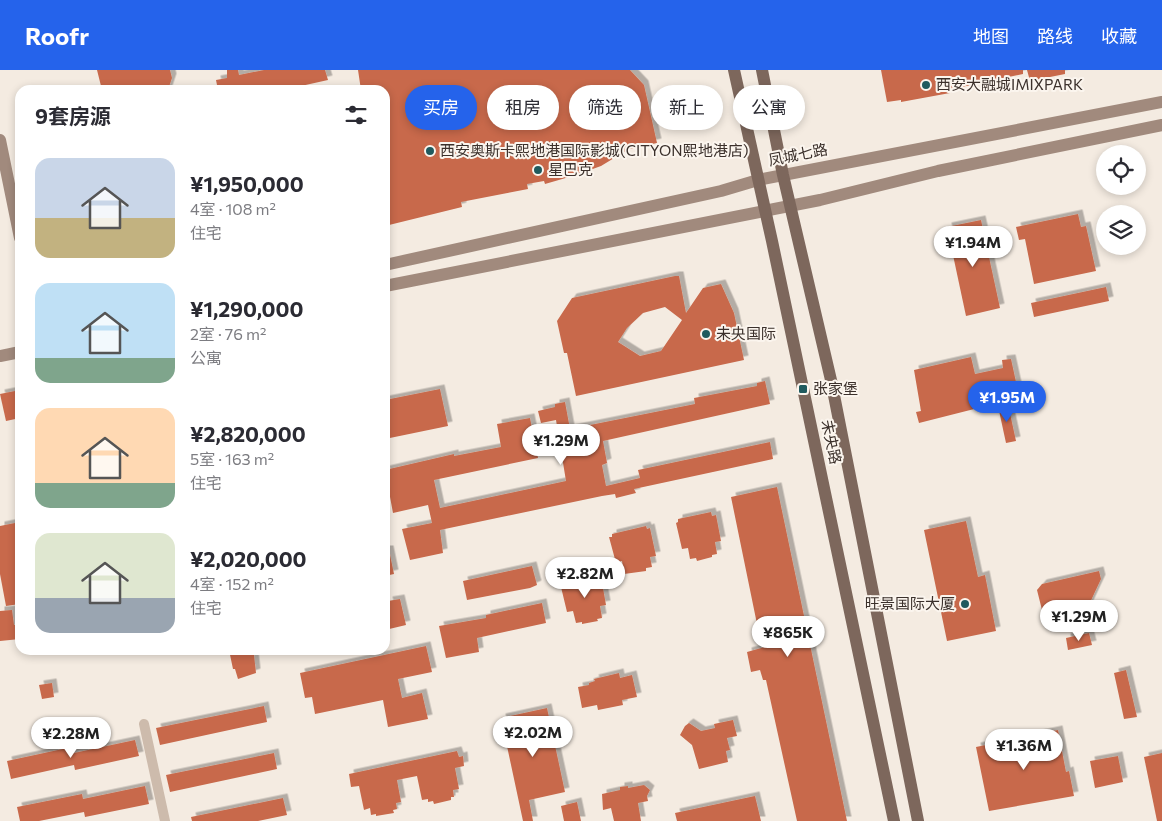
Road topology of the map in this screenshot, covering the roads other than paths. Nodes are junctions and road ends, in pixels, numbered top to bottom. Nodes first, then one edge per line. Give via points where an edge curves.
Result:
1 (734, 70) edge
2 (762, 70) edge
3 (1162, 102) edge
4 (1162, 125) edge
5 (0, 140) edge
6 (783, 175) junction
7 (758, 180) junction
8 (791, 205) junction
9 (764, 211) junction
10 (15, 214) edge
11 (390, 265) edge
12 (390, 285) edge
13 (15, 353) edge
14 (0, 356) edge
15 (144, 724) dead end
16 (165, 821) edge
17 (894, 821) edge
18 (918, 821) edge

1 - 7 main road, 未央路
2 - 6 main road, 未央路
3 - 6 street, 凤城七路
4 - 8 street
5 - 10 street
6 - 7 street, 凤城七路
6 - 8 main road, 未央路
7 - 9 main road, 未央路
7 - 11 street, 凤城七路
8 - 9 street
8 - 18 main road, 未央路 via 831,380
9 - 12 street
9 - 17 main road, 未央路
13 - 14 street
15 - 16 street

